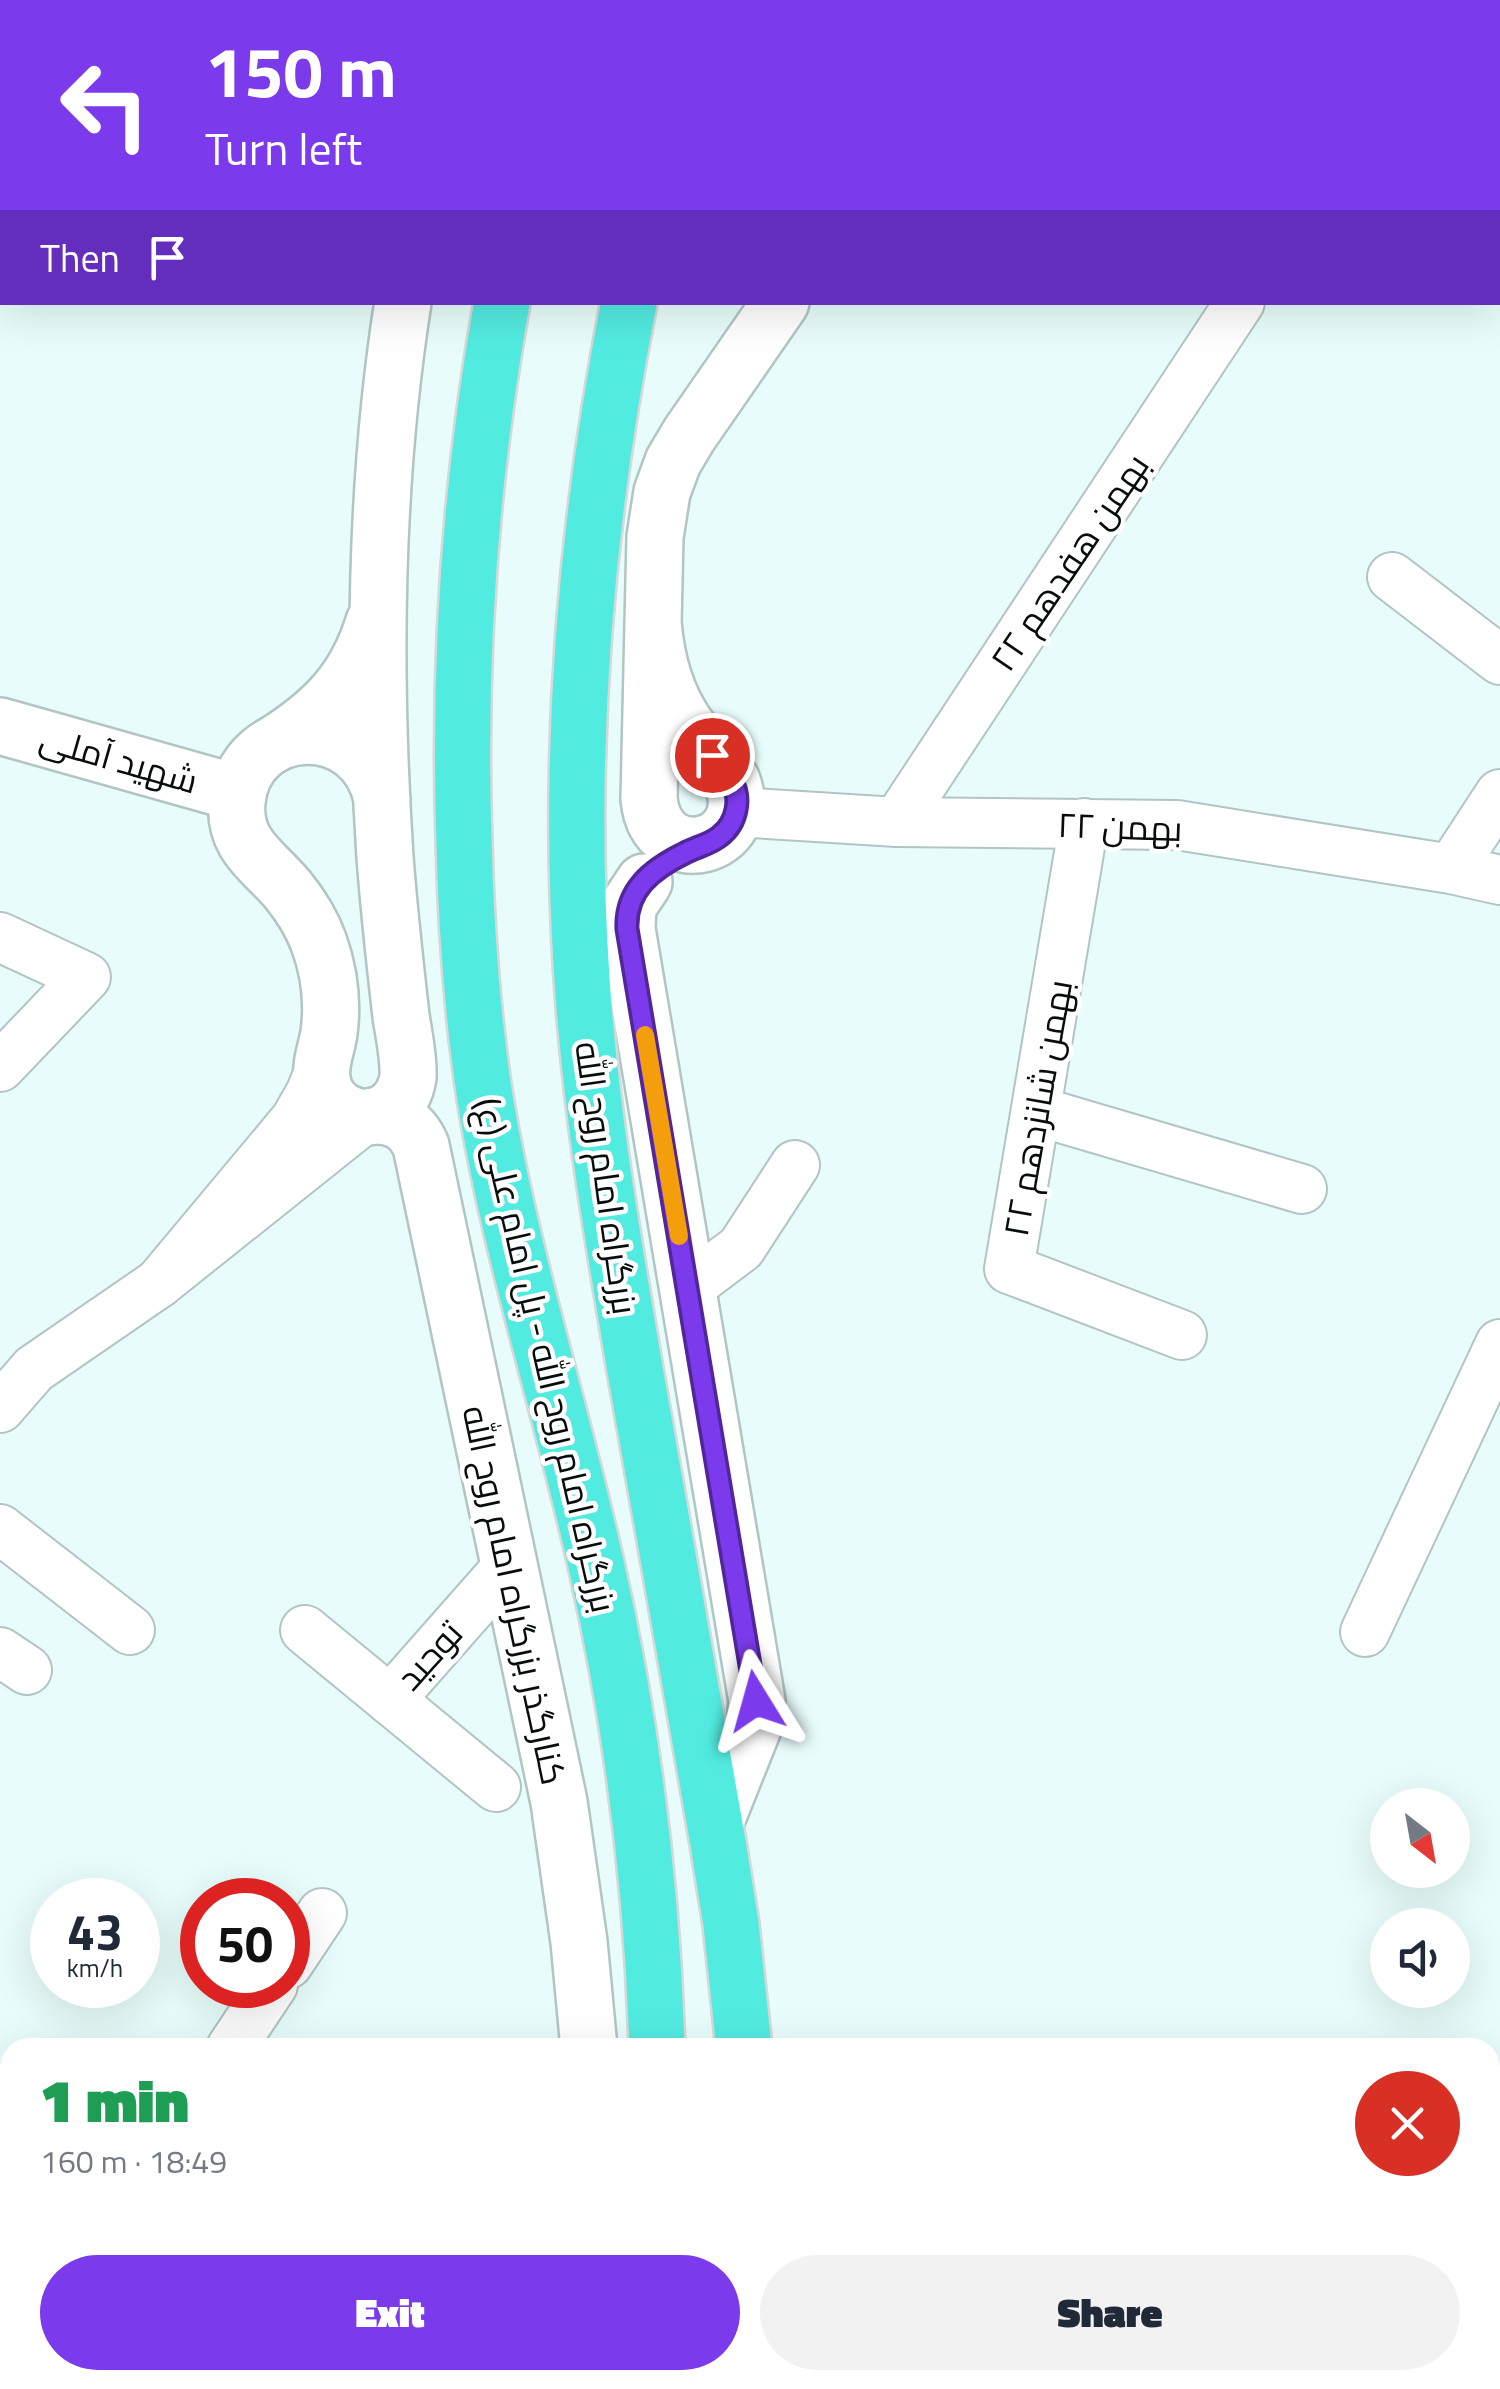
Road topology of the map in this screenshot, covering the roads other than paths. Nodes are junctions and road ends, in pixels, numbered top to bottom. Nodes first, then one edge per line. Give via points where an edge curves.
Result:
1 (403, 305) edge
2 (502, 305) edge
3 (628, 305) edge
4 (779, 305) edge
5 (1238, 305) edge
6 (1392, 578) dead end
7 (379, 594) junction
8 (654, 622) junction
9 (1500, 660) edge
10 (0, 726) edge
11 (272, 746) junction
12 (238, 793) junction
13 (1500, 794) edge
14 (382, 799) junction
15 (897, 822) junction
16 (1084, 822) junction
17 (719, 829) junction
18 (1451, 869) junction
19 (1500, 880) edge
20 (644, 882) junction
21 (0, 937) edge
22 (584, 1014) junction
23 (322, 1065) junction
24 (0, 1067) edge
25 (1036, 1111) junction
26 (370, 1117) junction
27 (795, 1166) dead end
28 (1302, 1189) dead end
29 (160, 1283) junction
30 (688, 1288) junction
31 (1182, 1335) dead end
32 (1500, 1344) edge
33 (0, 1408) edge
34 (0, 1529) edge
35 (509, 1565) junction
36 (130, 1630) dead end
37 (306, 1630) dead end
38 (1365, 1632) dead end
39 (390, 1700) junction
40 (496, 1787) dead end
41 (715, 1823) junction
42 (322, 1913) dead end
43 (310, 1931) edge
44 (258, 2008) edge
45 (238, 2038) edge
46 (588, 2038) edge
47 (657, 2038) edge
48 (743, 2038) edge

1 - 7 main road
2 - 47 highway, بزرگراه امام روح الله - پل امام علی (ع) via 478,468 465,631 463,814 473,997 513,1237 620,1681 643,1842
3 - 22 highway, بزرگراه امام روح الله via 585,611 577,753
4 - 8 main road via 667,477 656,522
5 - 15 street, ۲۲ بهمن هفدهم
6 - 9 street
7 - 11 main road via 368,640 346,681 315,716
7 - 14 main road
8 - 17 main road via 671,698 732,781 737,798
8 - 17 main road via 652,815 658,828 687,845
10 - 12 main road, شهید آملی
11 - 12 main road via 254,761
11 - 14 main road via 306,736 342,743 368,766
12 - 23 main road via 244,839 298,902 319,944 330,1004
13 - 18 street
14 - 26 main road via 408,1084 387,1112
15 - 16 street, ۲۲ بهمن
15 - 17 street, ۲۲ بهمن
16 - 18 street, ۲۲ بهمن via 1178,825
16 - 25 street, ۲۲ بهمن شانزدهم
17 - 20 main road
18 - 19 street, ۲۲ بهمن
20 - 22 main road via 600,945
20 - 30 main road via 628,906 627,929
21 - 24 street via 86,978
22 - 41 highway, بزرگراه امام روح الله via 605,1192
23 - 26 main road via 334,1105
23 - 29 street via 294,1120
25 - 28 street
25 - 31 street, ۲۲ بهمن شانزدهم via 1010,1269
26 - 29 street
26 - 35 main road, کنارگذر بزرگراه امام روح الله via 405,1124 420,1146
27 - 30 street via 741,1248
29 - 33 street via 34,1368
30 - 41 main road via 756,1701 755,1723
32 - 38 street
34 - 36 street
35 - 39 street, توحید
35 - 46 main road, کنارگذر بزرگراه امام روح الله via 563,1821
37 - 39 street
39 - 40 street
41 - 48 highway, بزرگراه امام روح الله
42 - 43 street
44 - 45 street

